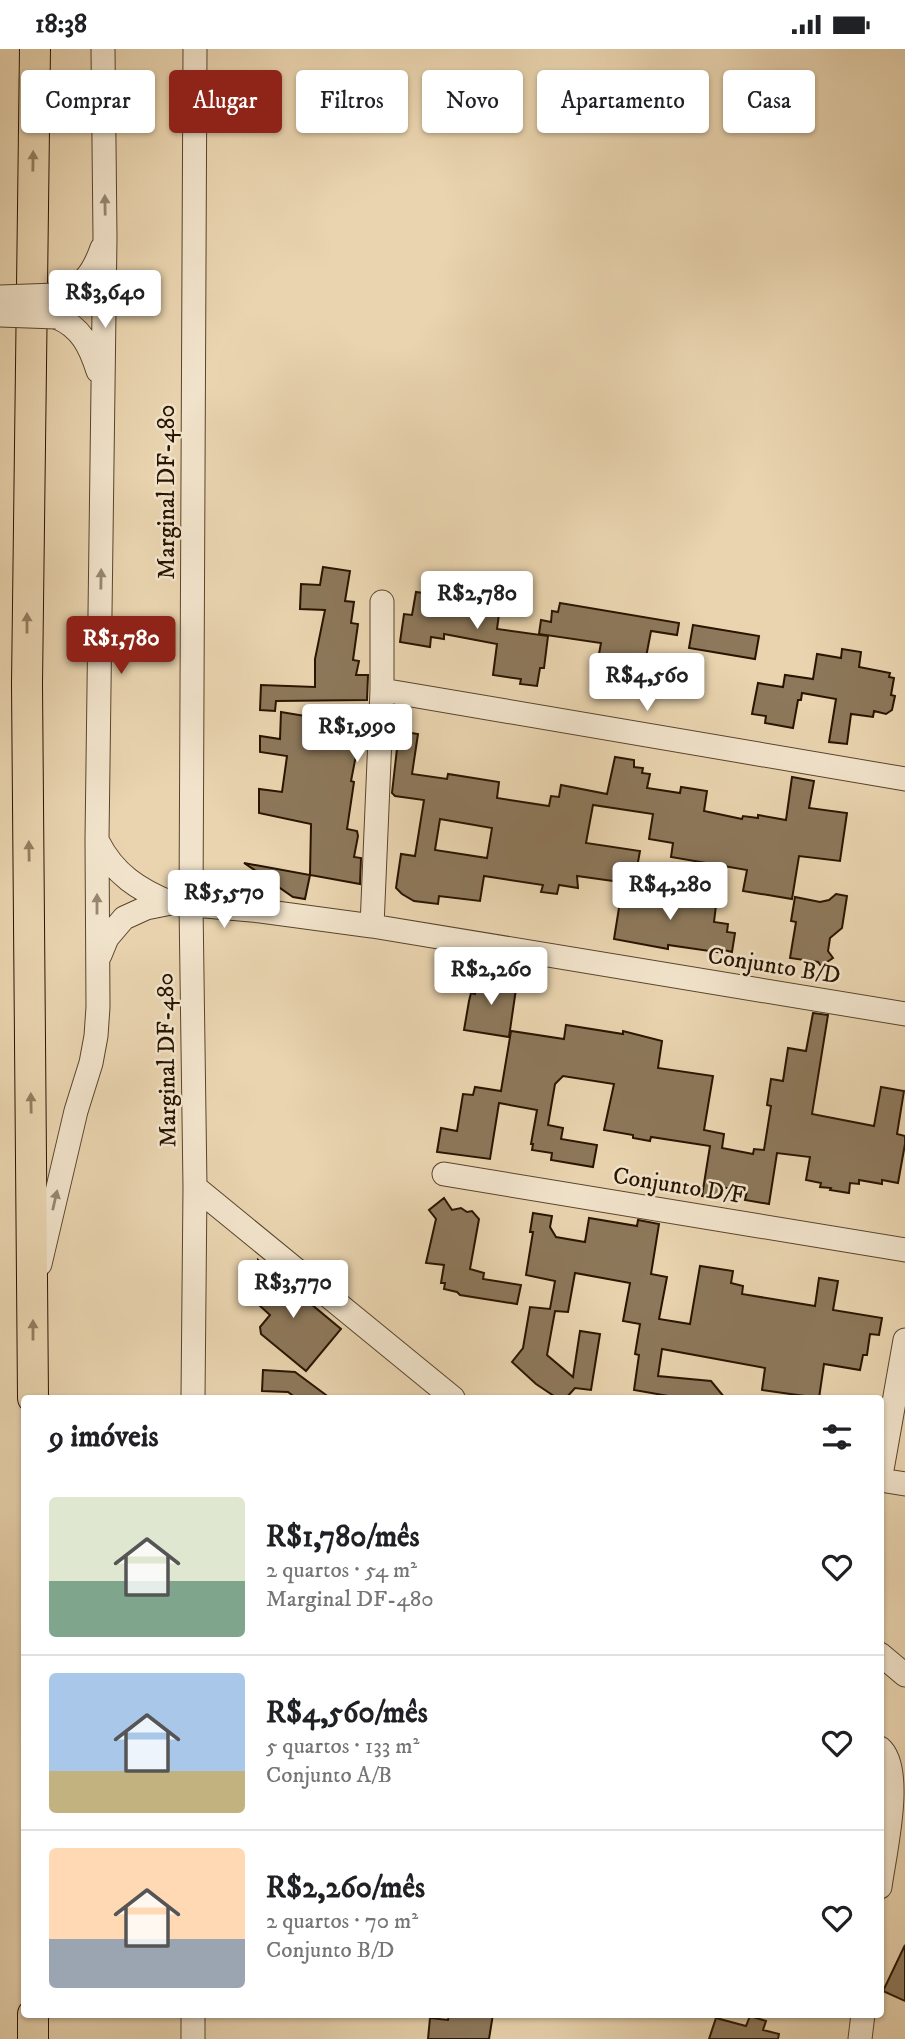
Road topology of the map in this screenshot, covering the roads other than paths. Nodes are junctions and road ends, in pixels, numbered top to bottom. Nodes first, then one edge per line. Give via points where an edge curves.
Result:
1 (35, 49) edge
2 (103, 49) edge
3 (195, 49) edge
4 (106, 237) junction
5 (0, 296) edge
6 (56, 306) junction
7 (0, 314) edge
8 (103, 387) junction
9 (382, 602) dead end
10 (382, 690) junction
11 (905, 779) edge
12 (97, 839) junction
13 (181, 904) junction
14 (372, 926) junction
15 (98, 960) junction
16 (905, 1014) edge
17 (444, 1174) dead end
18 (195, 1187) junction
19 (905, 1250) edge
20 (33, 1290) junction
21 (905, 1340) edge
22 (33, 1395) edge
23 (193, 1395) edge
24 (449, 1395) edge
25 (884, 1458) edge
26 (884, 1481) edge
27 (905, 1484) edge
28 (884, 1657) edge
29 (905, 1675) edge
30 (884, 1753) edge
31 (899, 1801) edge
32 (884, 1869) edge
33 (33, 2018) edge
34 (193, 2018) edge
35 (863, 2018) edge
36 (33, 2039) edge
37 (193, 2039) edge
38 (860, 2039) edge

20 -> 1 main road via 27,684
4 -> 2 street
3 - 13 street, Marginal DF-480
4 - 6 street via 85,282
4 - 8 street
5 - 6 street, bridge
6 - 7 street, bridge
6 - 8 street via 84,337
12 -> 8 street
9 - 10 street
10 - 11 street
10 - 14 street
12 - 13 street via 127,880
15 -> 12 street
13 - 14 street, Conjunto B/D
13 - 15 street via 146,908 124,918 107,938
13 - 18 street, Marginal DF-480
14 - 16 street, Conjunto B/D
20 -> 15 street via 96,1036
17 - 19 street, Conjunto D/F
18 - 23 street, Marginal DF-480
18 - 24 street
22 -> 20 main road
21 - 25 street
26 - 27 street
28 - 29 street
30 - 31 street
31 - 32 street
33 - 36 main road
34 - 37 street
35 - 38 street

